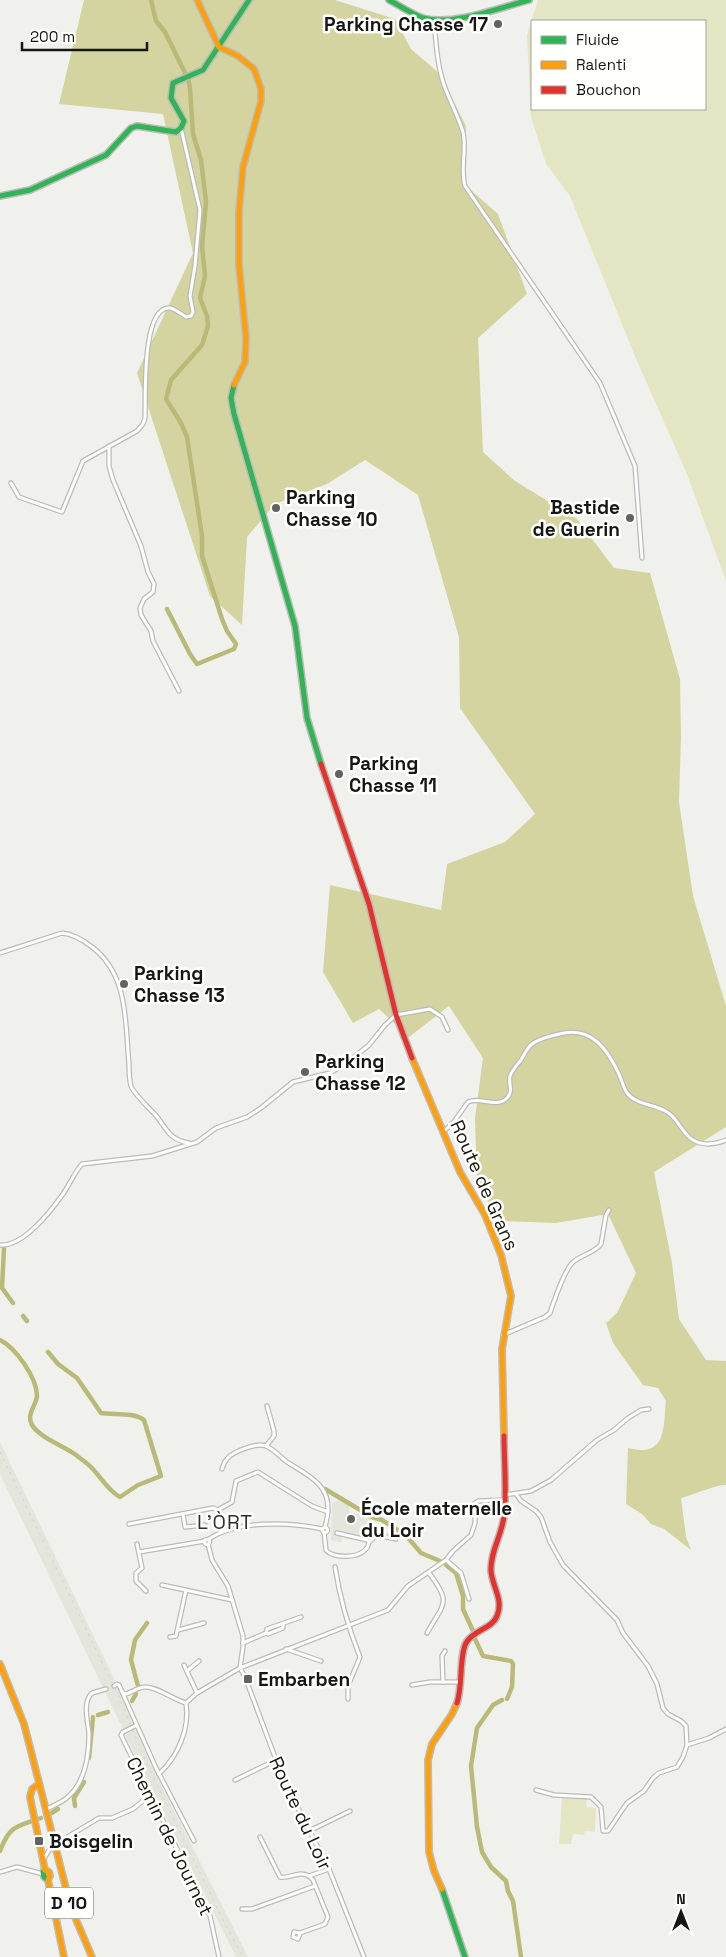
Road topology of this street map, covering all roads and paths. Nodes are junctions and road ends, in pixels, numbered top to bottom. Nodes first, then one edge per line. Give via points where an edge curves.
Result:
1 (197, 0) edge
2 (249, 0) edge
3 (389, 0) edge
4 (529, 0) edge
5 (434, 20) junction
6 (219, 47) junction
7 (181, 128) junction
8 (0, 196) edge
9 (109, 446) junction
10 (11, 483) dead end
11 (642, 558) dead end
12 (179, 691) dead end
13 (0, 953) edge
14 (396, 1015) junction
15 (448, 1030) dead end
16 (444, 1131) junction
17 (726, 1140) edge
18 (190, 1143) junction
19 (609, 1210) dead end
20 (0, 1245) edge
21 (502, 1335) junction
22 (267, 1406) dead end
23 (649, 1409) dead end
24 (266, 1446) junction
25 (222, 1470) dead end
26 (516, 1494) junction
27 (505, 1498) junction
28 (218, 1510) junction
29 (328, 1512) junction
30 (183, 1514) junction
31 (129, 1524) dead end
32 (205, 1525) dead end
33 (324, 1530) junction
34 (220, 1533) junction
35 (337, 1533) dead end
36 (396, 1539) dead end
37 (207, 1542) junction
38 (369, 1542) junction
39 (137, 1544) dead end
40 (139, 1552) junction
41 (446, 1560) junction
42 (335, 1567) dead end
43 (429, 1573) junction
44 (162, 1585) dead end
45 (186, 1590) junction
46 (146, 1591) dead end
47 (469, 1599) dead end
48 (232, 1600) junction
49 (301, 1617) dead end
50 (204, 1623) dead end
51 (347, 1625) junction
52 (178, 1630) junction
53 (427, 1633) dead end
54 (170, 1638) dead end
55 (243, 1643) junction
56 (286, 1649) junction
57 (444, 1651) dead end
58 (198, 1661) dead end
59 (321, 1661) dead end
60 (0, 1664) edge
61 (184, 1665) dead end
62 (240, 1668) junction
63 (188, 1671) junction
64 (443, 1682) junction
65 (460, 1682) junction
66 (412, 1685) dead end
67 (114, 1686) dead end
68 (106, 1689) dead end
69 (123, 1692) junction
70 (198, 1693) junction
71 (348, 1699) dead end
72 (186, 1703) junction
73 (136, 1725) junction
74 (726, 1729) edge
75 (687, 1745) junction
76 (276, 1760) junction
77 (159, 1774) junction
78 (235, 1780) dead end
79 (39, 1784) junction
80 (536, 1790) dead end
81 (151, 1794) junction
82 (45, 1810) junction
83 (350, 1811) dead end
84 (309, 1830) junction
85 (260, 1836) dead end
86 (194, 1841) dead end
87 (53, 1844) junction
88 (43, 1860) junction
89 (328, 1869) junction
90 (0, 1872) edge
91 (44, 1872) junction
92 (309, 1876) junction
93 (315, 1886) junction
94 (242, 1910) dead end
95 (300, 1933) dead end
96 (64, 1957) edge
97 (92, 1957) edge
98 (219, 1957) edge
99 (364, 1957) edge
100 (464, 1957) edge

1 - 6 street
2 - 6 street
3 - 5 street via 421,17
4 - 5 street via 452,20
5 - 11 street via 437,60 463,133 465,186 600,383 634,466
6 - 7 street via 203,70 174,83 172,102 183,116
6 - 14 street, Route de Grans via 254,69 261,89 261,101 242,167 239,265 245,362 231,398 295,626 310,731 369,904
7 - 8 street via 176,132 138,126 130,128 106,155 30,190
7 - 9 street via 200,210 190,296 193,312 186,318 170,308 158,312 148,336 143,424 137,431
9 - 10 street via 83,461 62,512 18,497
9 - 12 street via 113,480 154,584 153,592 144,599 140,608 141,616
13 - 18 street via 62,933 84,941 104,957 112,969 126,1010 129,1069 134,1092 149,1106 171,1137
14 - 15 street via 430,1009 442,1018
14 - 16 street, Route de Grans
14 - 18 street via 370,1045 347,1063 330,1073 293,1082 247,1117 222,1125 197,1142
16 - 17 street via 468,1102 481,1099 498,1103 506,1099 510,1093 510,1076 531,1045 566,1033 584,1033 597,1040 608,1054 627,1093 637,1101 671,1114 693,1140 706,1144
16 - 21 street, Route de Grans via 460,1172 485,1215 501,1255 511,1296
18 - 20 street via 152,1156 82,1164 62,1195 34,1228 8,1246
19 - 21 street via 599,1248 572,1264 550,1313
21 - 27 street, Route de Grans
22 - 24 street via 274,1436
23 - 26 street via 641,1410 597,1440 551,1480 531,1491
24 - 25 street via 256,1445 235,1452 227,1458
24 - 29 street via 315,1480 325,1493
26 - 27 street
26 - 75 street via 541,1517 563,1565 617,1620 648,1666 663,1708 686,1726
27 - 41 street via 475,1503 475,1523 471,1534
27 - 65 street, Route de Grans via 504,1518 491,1561 499,1609 491,1624 467,1640
28 - 29 street via 232,1502 236,1481 258,1472 312,1506
28 - 30 street via 210,1508
28 - 34 street
29 - 33 street
30 - 31 street
30 - 32 street via 185,1527
33 - 34 street via 275,1524
33 - 38 street via 326,1550 331,1554 361,1554
34 - 37 street
35 - 38 street
36 - 38 street via 377,1535
37 - 40 street
37 - 48 street via 212,1560 228,1586
39 - 40 street
40 - 46 street via 142,1568 136,1574 136,1581
41 - 43 street
41 - 47 street via 461,1573
42 - 51 street
43 - 51 street via 408,1586 388,1610
43 - 53 street via 444,1597
44 - 45 street
45 - 48 street
45 - 52 street
48 - 55 street
49 - 55 street via 267,1629 266,1633
50 - 52 street
51 - 56 street
51 - 71 street via 360,1660 348,1686
52 - 54 street via 176,1636
55 - 62 street
56 - 59 street
56 - 62 street
57 - 64 street
58 - 63 street
60 - 79 street, D 10 via 15,1698
61 - 63 street
62 - 70 street
62 - 76 street, Route du Loir
63 - 70 street
64 - 65 street
64 - 66 street
65 - 100 street, Route de Grans via 458,1703 429,1748 429,1852
67 - 69 street via 119,1685
68 - 82 street via 92,1693 87,1701 87,1758 78,1784 64,1800
69 - 72 street via 126,1694 150,1687
69 - 73 street, Chemin de Journet
70 - 72 street
72 - 77 street, Chemin de Journet via 186,1732
73 - 77 street, Chemin de Journet
73 - 81 street, Chemin de Journet, bridge via 121,1735
74 - 75 street
75 - 80 street via 677,1767 653,1778 644,1791 627,1803 608,1831 602,1831 601,1807 591,1796 554,1795
76 - 78 street
76 - 84 street, Route du Loir
77 - 86 street, Chemin de Journet
79 - 82 street, D 10
79 - 88 street via 32,1789 30,1797
81 - 87 street via 133,1809 112,1818 99,1818
81 - 98 street, Chemin de Journet via 210,1916
82 - 87 street, D 10
83 - 84 street
84 - 89 street, Route du Loir
85 - 92 street via 280,1876 301,1873
87 - 88 street
87 - 97 street, D 10 via 71,1908
88 - 91 street
89 - 92 street
89 - 99 street, Route du Loir
90 - 91 street via 18,1867
91 - 96 street via 49,1872 50,1876 48,1880
92 - 93 street
93 - 94 street
93 - 95 street via 328,1916 325,1924

